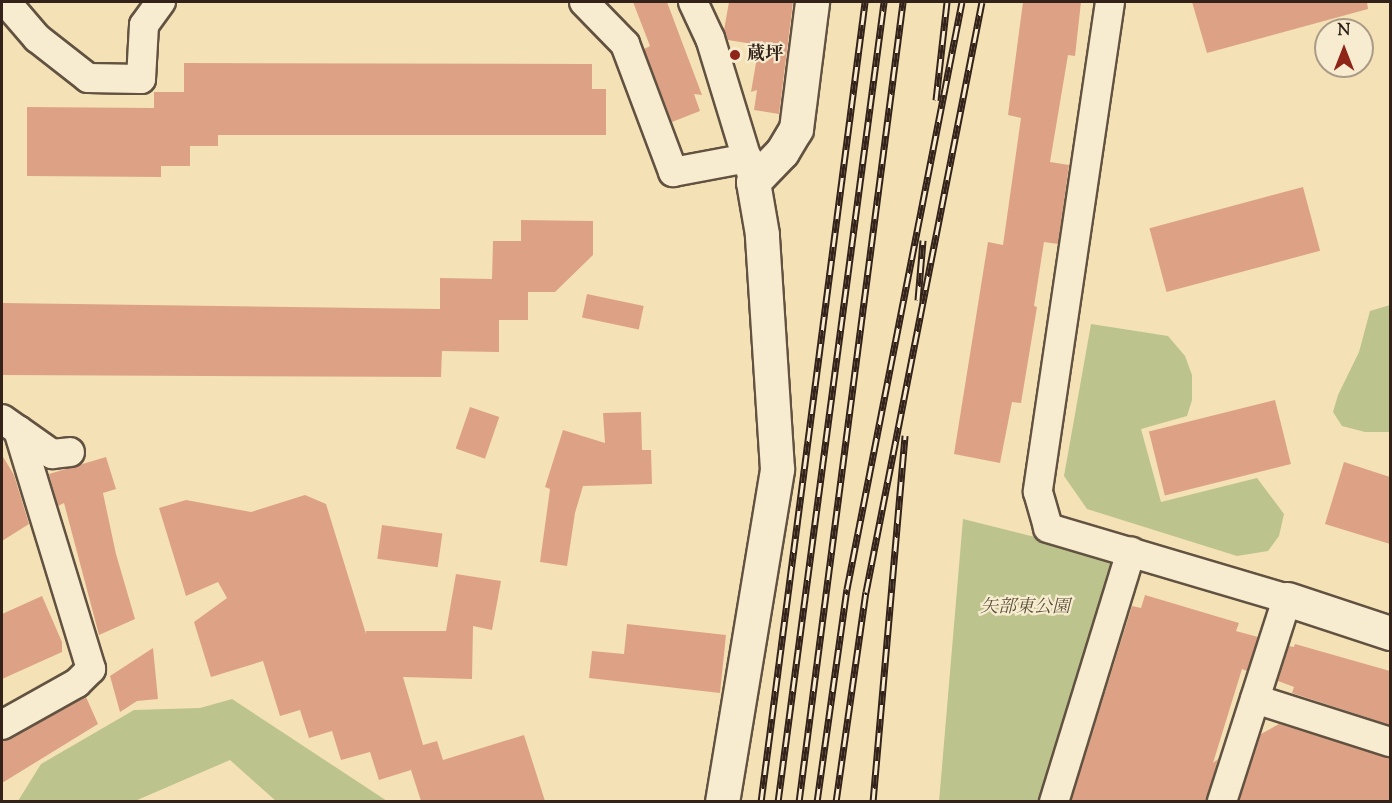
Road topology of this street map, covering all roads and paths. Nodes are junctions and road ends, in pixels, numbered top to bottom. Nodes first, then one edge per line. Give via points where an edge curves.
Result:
1 (6, 2) edge
2 (161, 2) edge
3 (585, 2) edge
4 (693, 2) edge
5 (812, 2) edge
6 (1110, 2) edge
7 (751, 170) junction
8 (10, 425) edge
9 (70, 452) dead end
10 (1131, 552) junction
11 (1287, 599) junction
12 (1390, 633) edge
13 (1255, 699) junction
14 (2, 725) edge
15 (1390, 742) edge
16 (722, 801) edge
17 (1053, 801) edge
18 (1222, 801) edge

1 - 2 street via 38,39 88,78 141,79 144,26
3 - 7 street via 625,45 673,172
4 - 7 street via 710,39
5 - 7 street via 796,129 782,152
6 - 10 street via 1038,492 1048,528
7 - 16 street via 762,234 777,469
8 - 9 street via 52,454
8 - 14 street via 91,669 77,682
10 - 11 street
10 - 17 street
11 - 12 street
11 - 13 street
13 - 15 street
13 - 18 street

